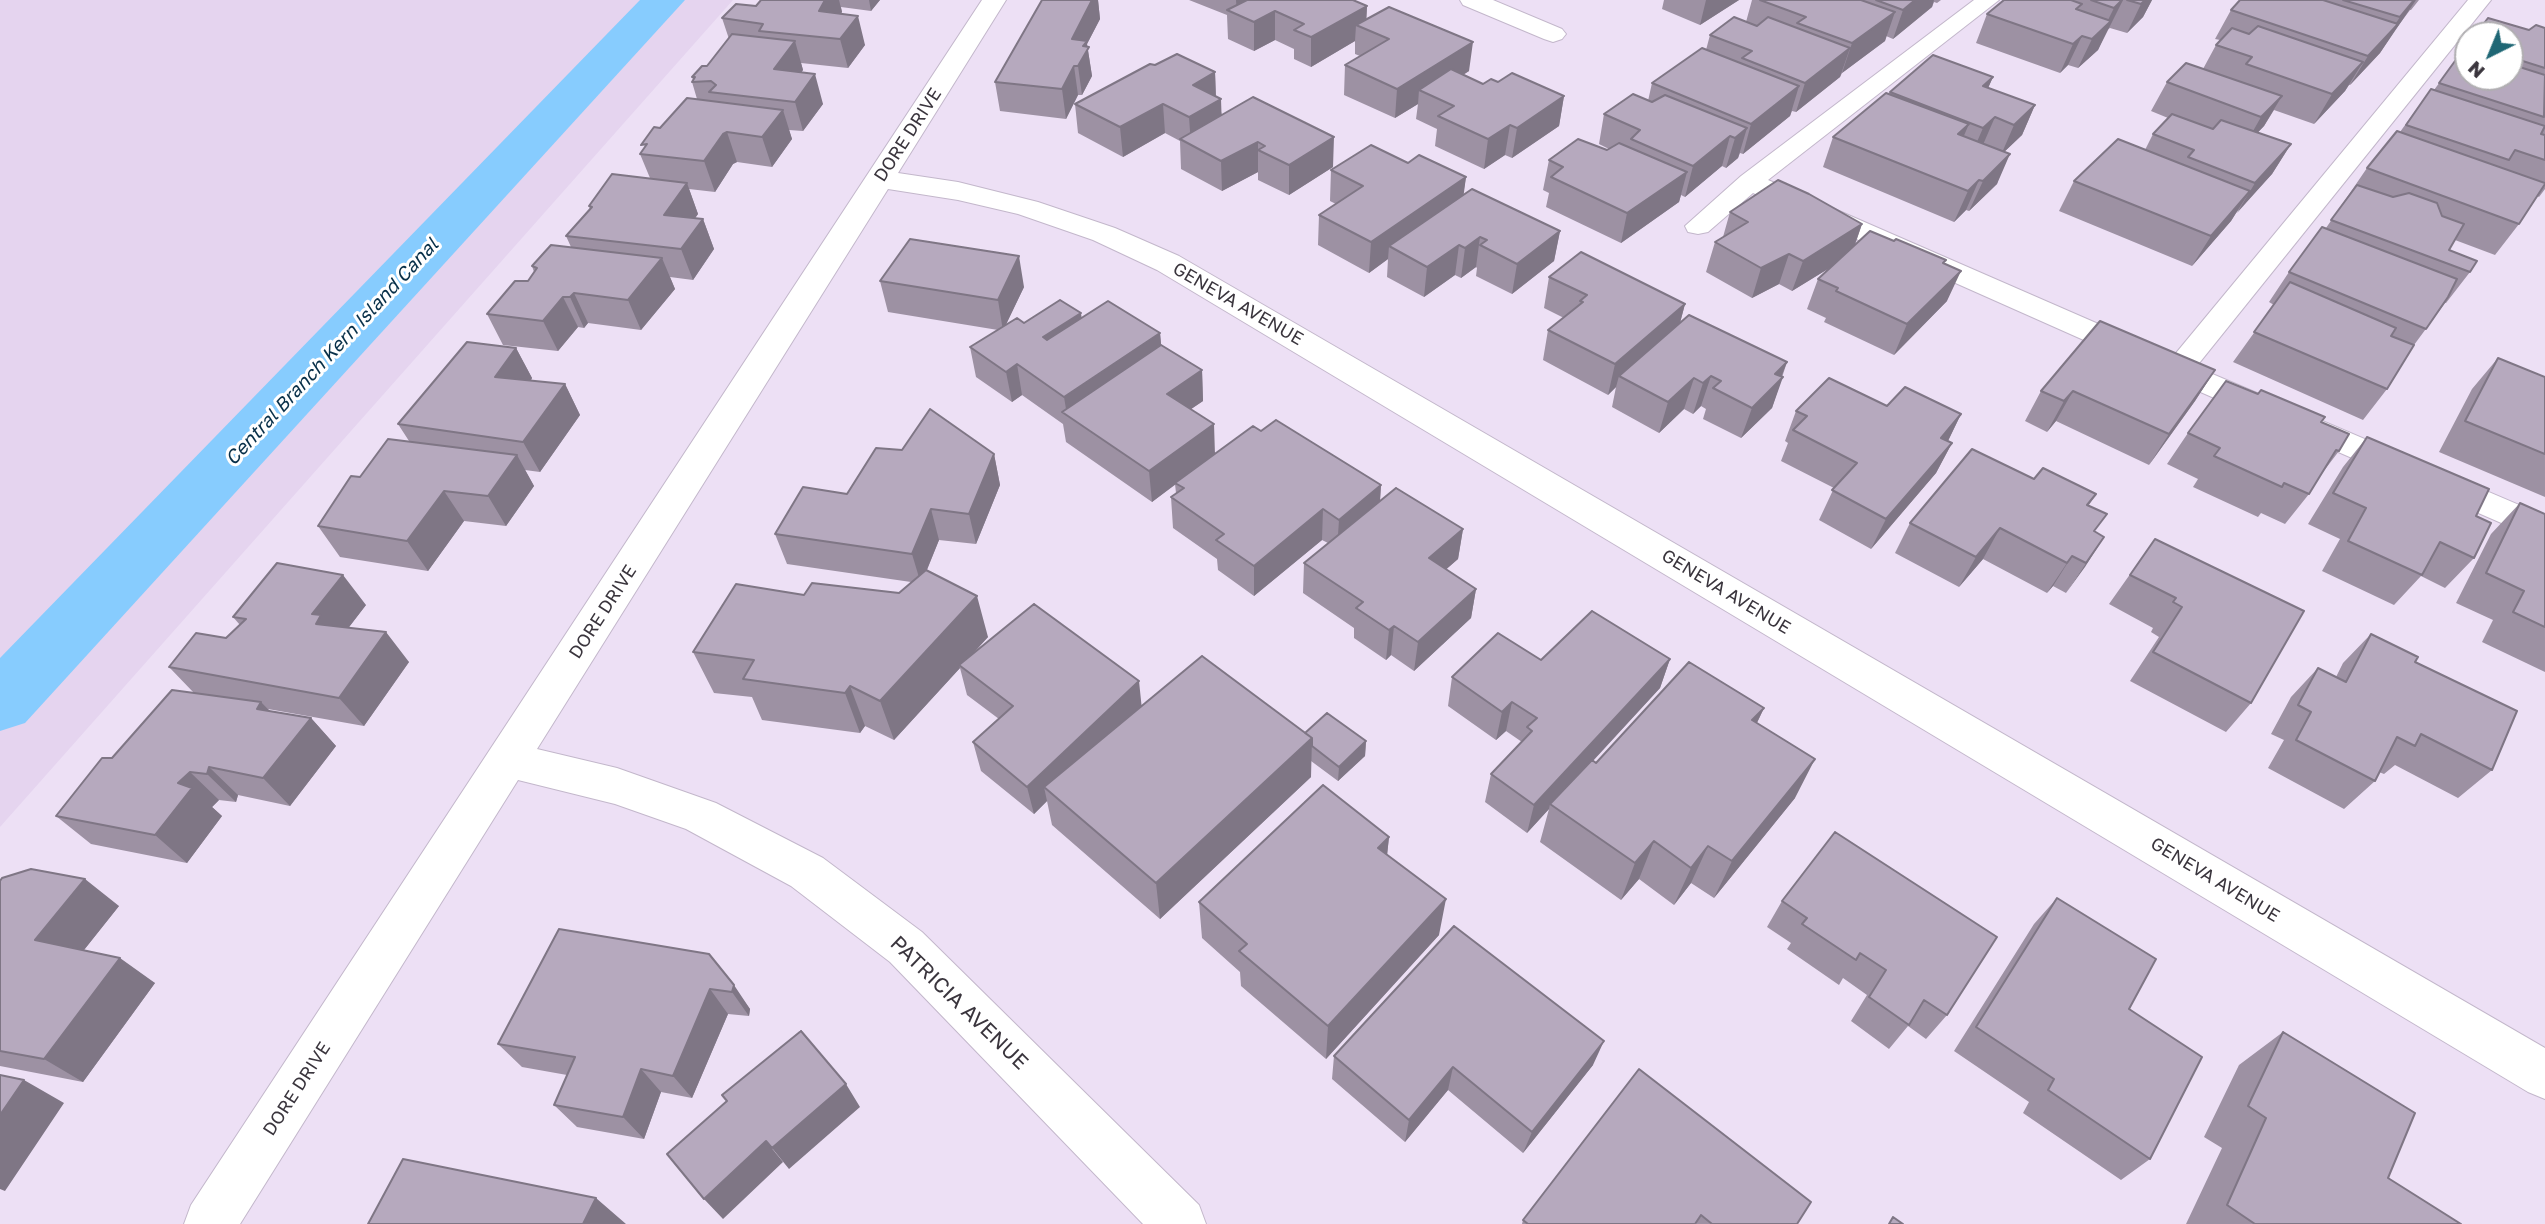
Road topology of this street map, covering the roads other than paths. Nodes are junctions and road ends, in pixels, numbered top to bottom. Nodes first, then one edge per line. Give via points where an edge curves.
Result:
1 (995, 0) edge
2 (1472, 0) edge
3 (1988, 0) edge
4 (2480, 0) edge
5 (1553, 34) dead end
6 (880, 179) junction
7 (1750, 182) junction
8 (1698, 226) dead end
9 (2177, 370) junction
10 (2545, 530) edge
11 (508, 760) junction
12 (2545, 1075) edge
13 (210, 1224) edge
14 (1180, 1224) edge

1 - 6 street, DORE DRIVE
2 - 5 street
3 - 7 lane
4 - 9 lane
6 - 11 street, DORE DRIVE
6 - 12 street, GENEVA AVENUE via 1028,208 1104,234 1168,263
7 - 8 lane
7 - 9 lane
9 - 10 lane
11 - 13 street, DORE DRIVE
11 - 14 street, PATRICIA AVENUE via 617,786 701,816 807,872 906,947

